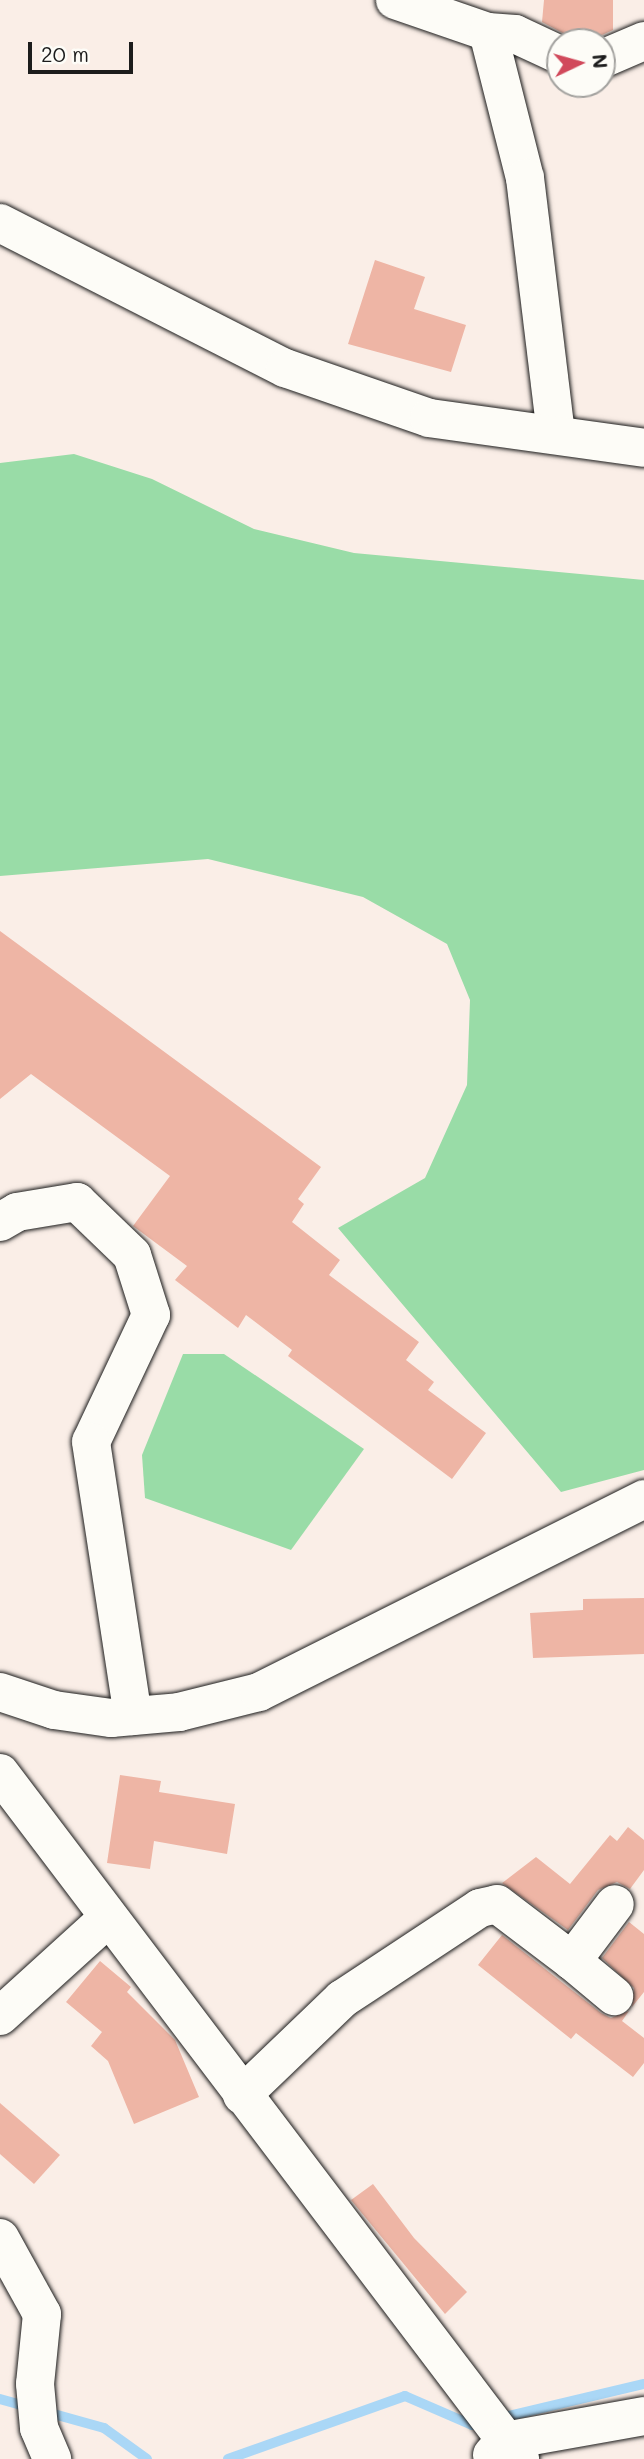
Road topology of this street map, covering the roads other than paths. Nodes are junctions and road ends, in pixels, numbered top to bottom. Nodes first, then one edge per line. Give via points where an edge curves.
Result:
1 (395, 0) edge
2 (488, 32) junction
3 (644, 41) edge
4 (546, 48) edge
5 (616, 53) edge
6 (0, 223) edge
7 (556, 433) junction
8 (644, 448) edge
9 (0, 1222) edge
10 (644, 1499) edge
11 (0, 1692) edge
12 (133, 1716) junction
13 (0, 1773) edge
14 (615, 1904) dead end
15 (108, 1918) junction
16 (572, 1961) junction
17 (614, 1996) dead end
18 (0, 2017) edge
19 (242, 2095) junction
20 (0, 2238) edge
21 (644, 2416) edge
22 (46, 2443) edge
23 (503, 2450) edge

1 - 2 street
2 - 4 street via 516,34
2 - 7 street via 525,178
3 - 5 street
6 - 7 street via 285,368 429,418
7 - 8 street
9 - 12 street via 17,1212 77,1202 132,1255 151,1315 90,1442
10 - 12 street via 258,1692 179,1712
11 - 12 street via 54,1710
13 - 15 street
14 - 16 street
15 - 18 street
15 - 19 street
16 - 17 street
16 - 19 street via 497,1904 480,1908 342,1999
19 - 23 street via 480,2399
20 - 22 street via 43,2314 34,2385
21 - 23 street

